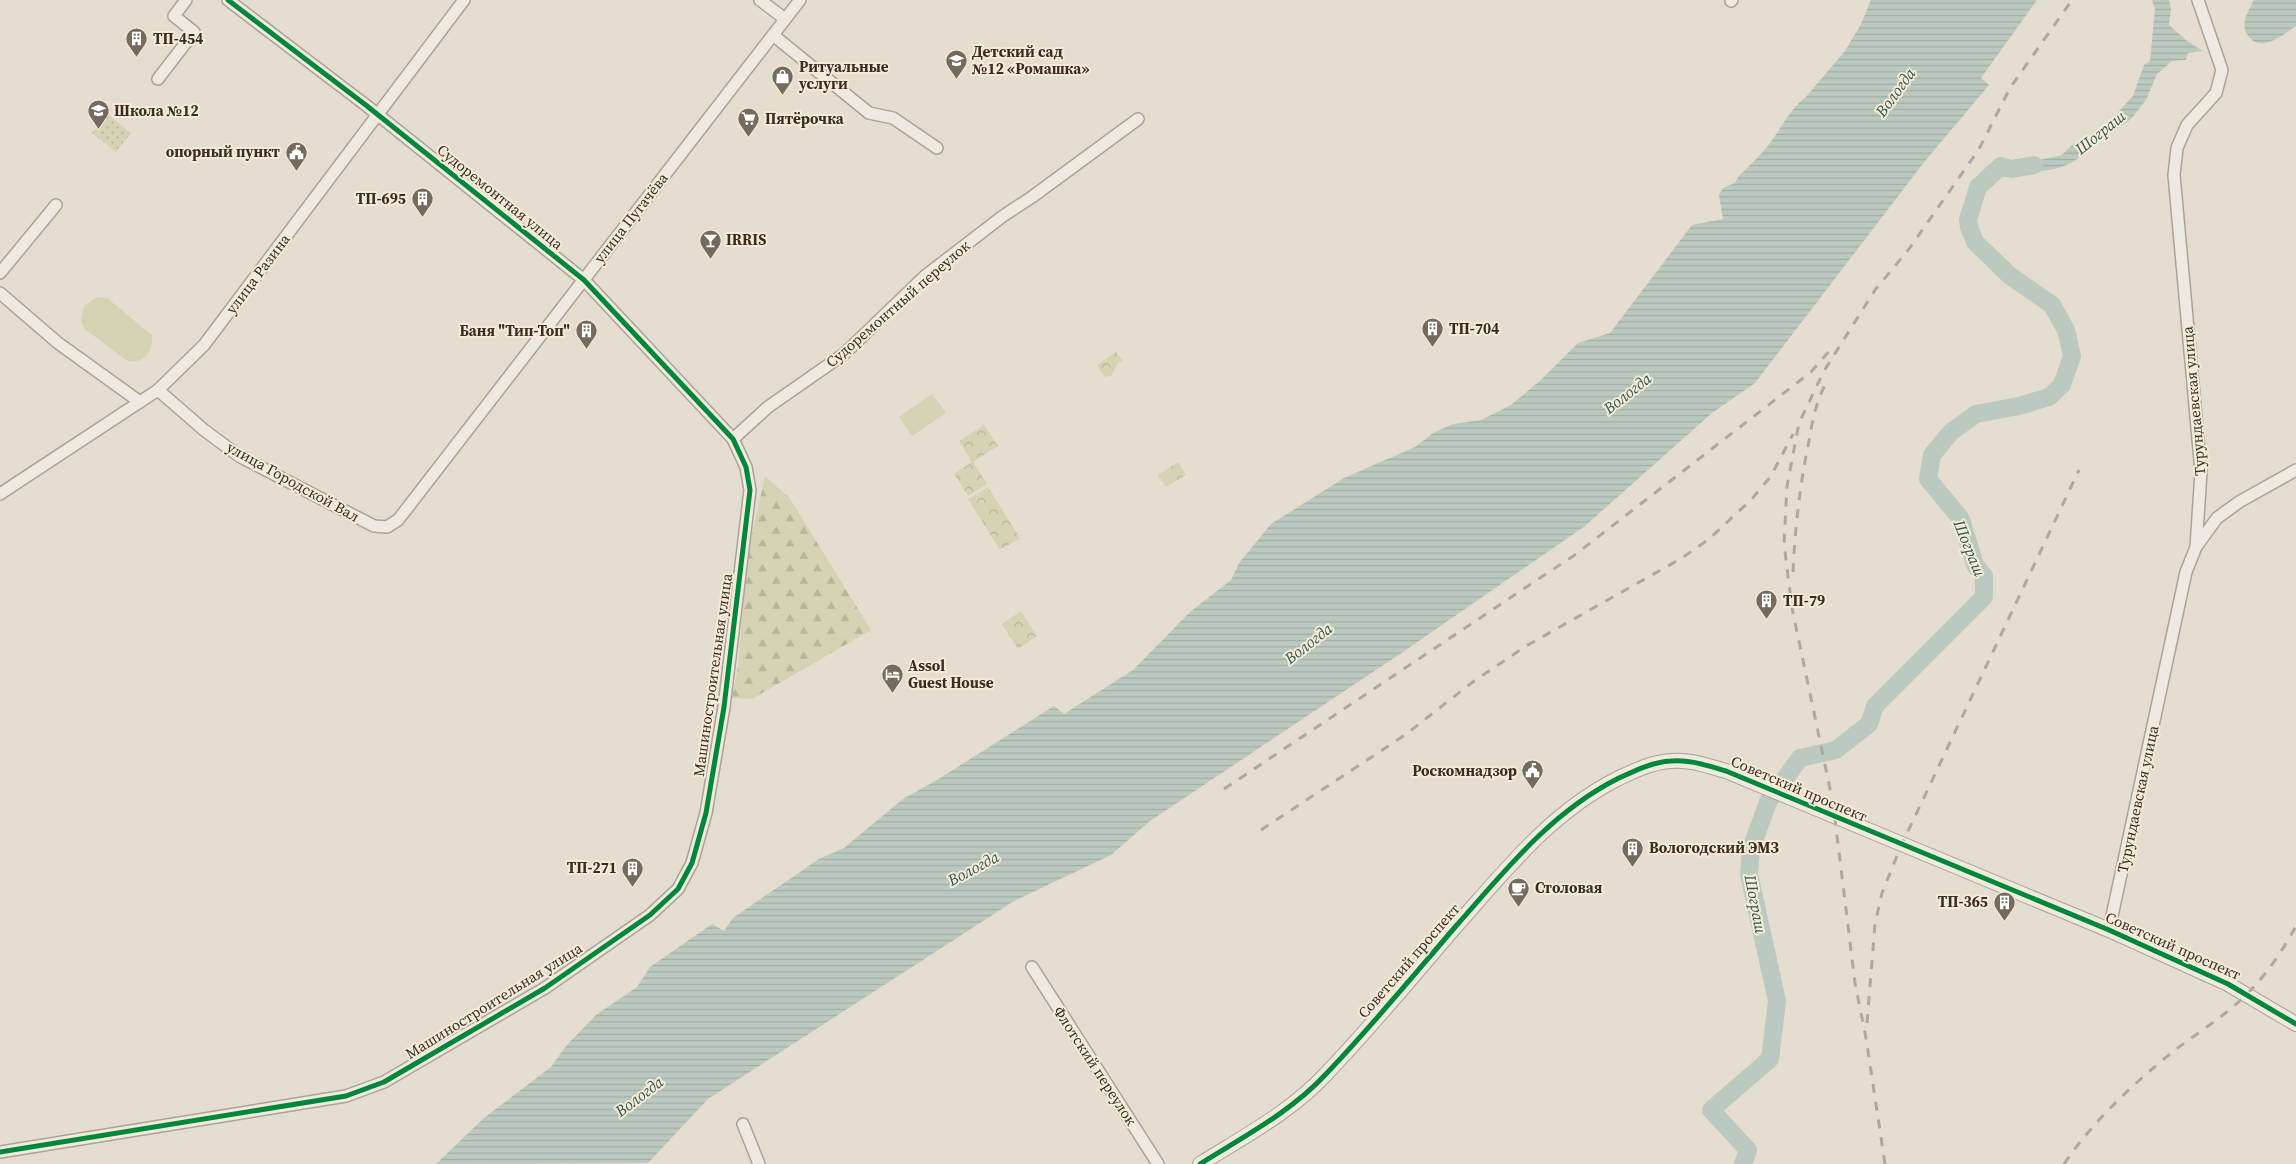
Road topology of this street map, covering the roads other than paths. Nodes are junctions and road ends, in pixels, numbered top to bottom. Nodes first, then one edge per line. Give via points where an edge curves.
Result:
1 (186, 0) edge
2 (228, 0) edge
3 (464, 0) edge
4 (760, 0) edge
5 (800, 0) edge
6 (2198, 0) edge
7 (785, 19) junction
8 (773, 35) junction
9 (158, 78) dead end
10 (378, 115) junction
11 (1138, 119) dead end
12 (937, 148) dead end
13 (56, 205) dead end
14 (0, 272) edge
15 (584, 280) junction
16 (0, 293) edge
17 (158, 390) junction
18 (140, 402) junction
19 (733, 439) junction
20 (2296, 470) edge
21 (0, 494) edge
22 (387, 527) joint
23 (2196, 547) junction
24 (2109, 930) junction
25 (1032, 967) dead end
26 (2296, 1024) edge
27 (743, 1124) dead end
28 (0, 1152) edge
29 (758, 1164) edge
30 (1158, 1164) edge
31 (1200, 1164) edge

1 - 9 street via 174,16 194,32
2 - 10 street, Судоремонтная улица
3 - 10 street, улица Разина
4 - 7 street
5 - 7 street, улица Пугачёва
6 - 23 street, Турундаевская улица via 2222,70 2216,93 2187,125 2177,148 2174,175 2201,472
7 - 8 street, улица Пугачёва
8 - 12 street via 869,113 893,118
8 - 15 street, улица Пугачёва
10 - 15 street, Судоремонтная улица
10 - 17 street, улица Разина via 204,345
11 - 19 street, Судоремонтный переулок via 925,276 844,354 768,407
13 - 14 street
15 - 19 street, Судоремонтная улица
15 - 22 street, улица Пугачёва via 398,520
16 - 18 street via 58,343
17 - 18 street, улица Разина
17 - 22 street, улица Городской Вал via 239,456 374,526
18 - 21 street, улица Разина
19 - 28 street, Машиностроительная улица via 746,467 750,490 725,697 706,813 692,862 678,888 650,915 545,988 384,1082 346,1096
20 - 23 street via 2217,518
23 - 24 street, Турундаевская улица via 2186,572
24 - 26 street, Советский проспект via 2228,984
24 - 31 street, Советский проспект via 1901,846 1754,782 1705,765 1671,761 1650,765 1605,785 1562,814 1518,855 1325,1076 1271,1120
25 - 30 street, Флотский переулок
27 - 29 street

